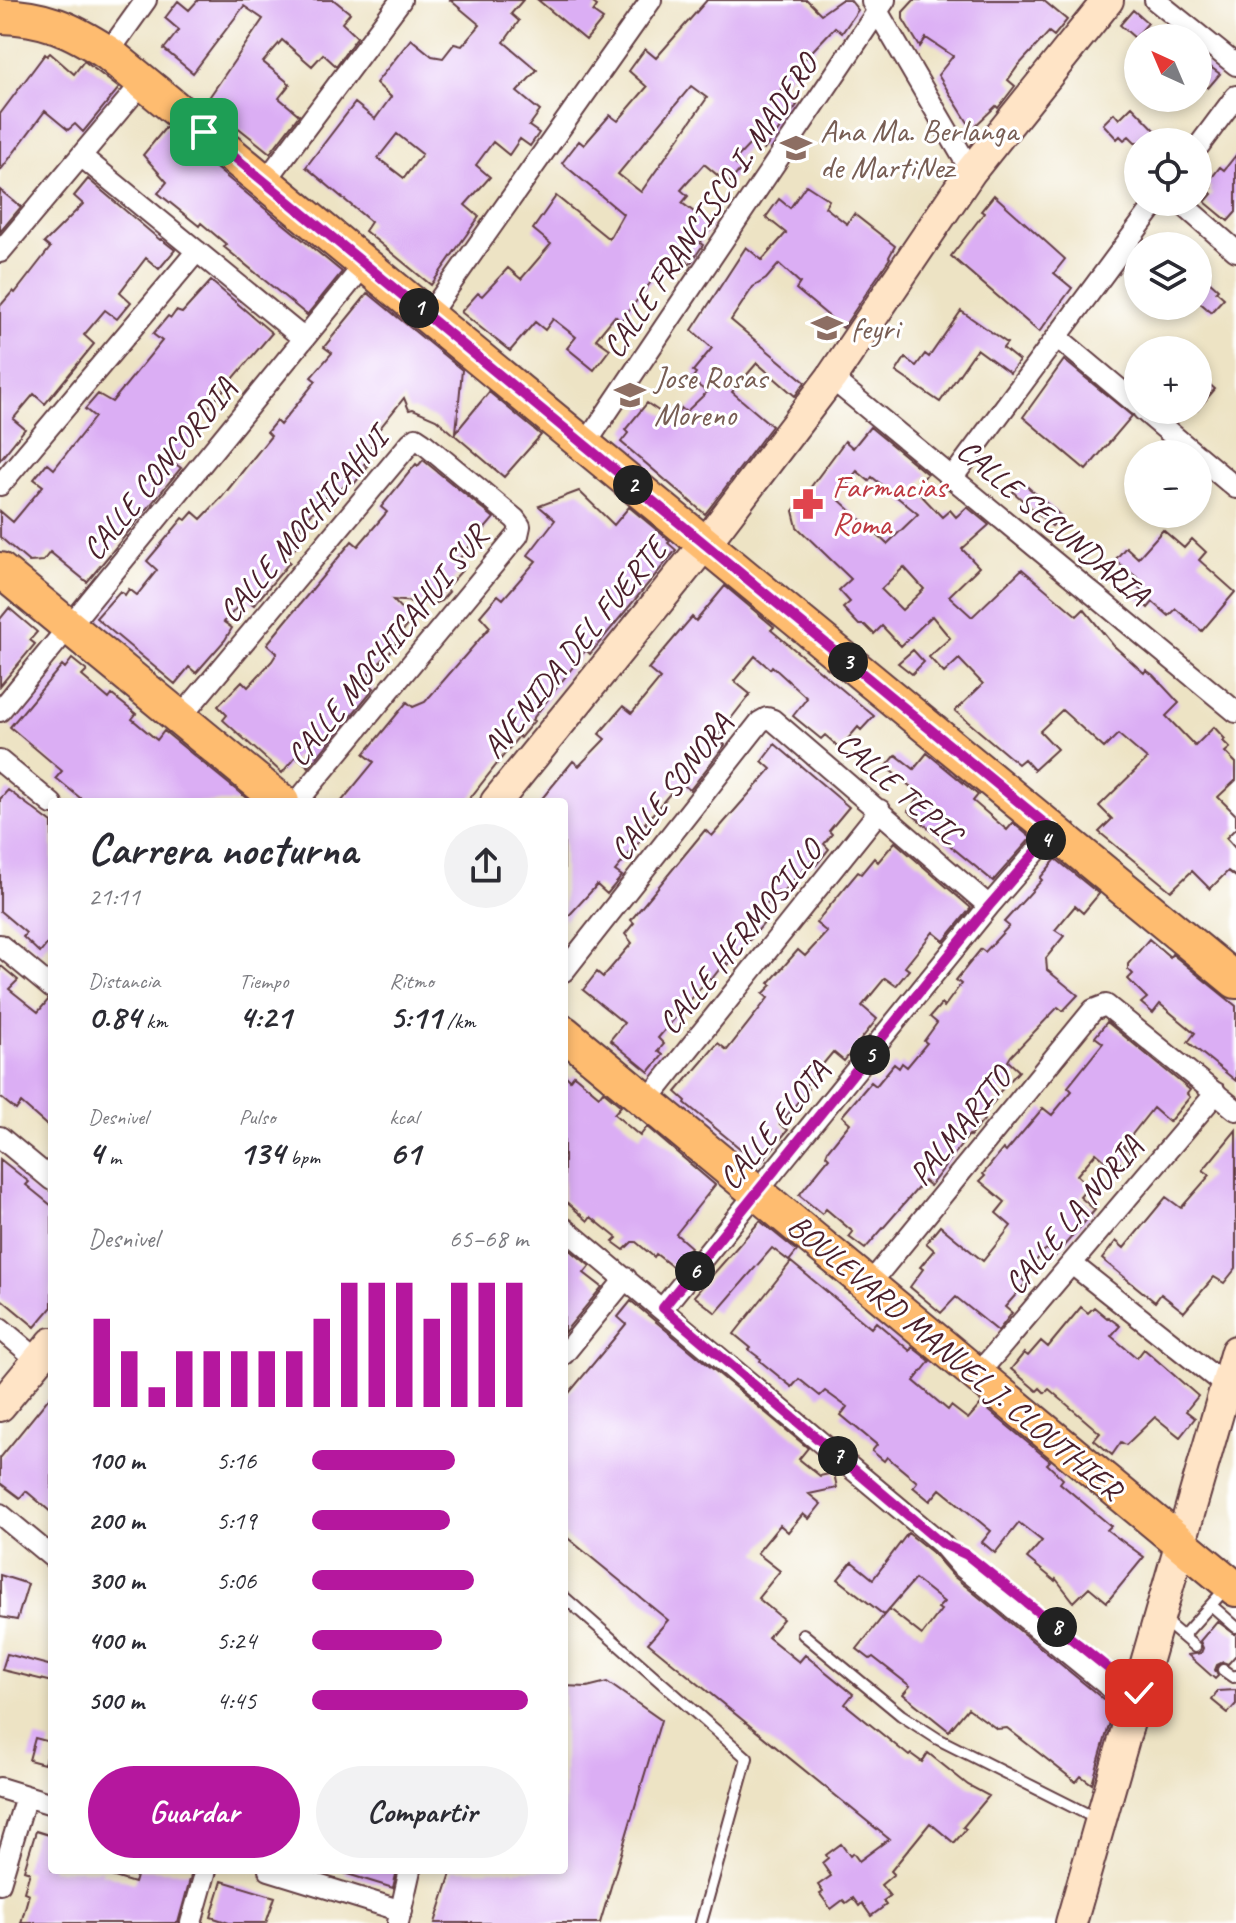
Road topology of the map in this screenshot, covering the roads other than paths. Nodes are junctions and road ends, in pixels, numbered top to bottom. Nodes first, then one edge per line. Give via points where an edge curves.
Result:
1 (146, 0) edge
2 (401, 0) edge
3 (651, 0) edge
4 (1108, 0) edge
5 (1155, 0) edge
6 (878, 3) edge
7 (0, 16) edge
8 (108, 53) junction
9 (1236, 65) edge
10 (143, 82) junction
11 (1236, 96) edge
12 (1212, 128) edge
13 (81, 156) junction
14 (971, 171) junction
15 (265, 182) junction
16 (1147, 216) edge
17 (1196, 216) edge
18 (197, 251) junction
19 (1236, 251) edge
20 (0, 252) edge
21 (365, 264) junction
22 (428, 316) junction
23 (1057, 337) junction
24 (304, 339) junction
25 (831, 378) junction
26 (1124, 393) edge
27 (1160, 424) edge
28 (1179, 440) edge
29 (585, 445) junction
30 (1212, 468) edge
31 (953, 477) junction
32 (0, 485) edge
33 (1236, 488) edge
34 (520, 526) joint
35 (705, 544) junction
36 (0, 570) edge
37 (70, 627) junction
38 (0, 711) edge
39 (1236, 712) edge
40 (180, 718) junction
41 (767, 718) joint
42 (0, 761) edge
43 (277, 798) edge
44 (300, 798) edge
45 (499, 798) edge
46 (48, 801) edge
47 (880, 810) junction
48 (1054, 831) junction
49 (989, 906) junction
50 (0, 945) edge
51 (568, 966) edge
52 (1236, 981) edge
53 (48, 985) edge
54 (568, 1036) edge
55 (1216, 1093) junction
56 (647, 1101) junction
57 (1236, 1110) edge
58 (0, 1137) edge
59 (48, 1177) edge
60 (758, 1194) junction
61 (568, 1231) edge
62 (1072, 1264) junction
63 (626, 1278) junction
64 (869, 1285) junction
65 (663, 1308) junction
66 (0, 1328) edge
67 (568, 1349) edge
68 (45, 1351) edge
69 (1236, 1351) edge
70 (977, 1375) junction
71 (1226, 1386) junction
72 (0, 1406) edge
73 (0, 1514) edge
74 (1179, 1542) junction
75 (48, 1554) edge
76 (1226, 1593) edge
77 (568, 1601) edge
78 (1172, 1627) junction
79 (1236, 1627) edge
80 (803, 1634) dead end
81 (1195, 1647) dead end
82 (1223, 1670) dead end
83 (1236, 1676) edge
84 (1136, 1700) junction
85 (0, 1788) edge
86 (26, 1796) junction
87 (48, 1803) edge
88 (1101, 1821) junction
89 (205, 1874) edge
90 (280, 1874) edge
91 (409, 1874) edge
92 (0, 1883) edge
93 (400, 1917) edge
94 (191, 1923) edge
95 (701, 1923) edge
96 (1071, 1923) edge

1 - 8 street
2 - 15 street
3 - 22 street
4 - 14 street, AVENIDA DEL FUERTE
5 - 9 street
6 - 14 street
6 - 29 street, CALLE FRANCISCO I. MADERO
7 - 8 main road via 75,31
8 - 10 main road
10 - 13 street
10 - 15 main road
11 - 12 street
13 - 18 street
13 - 20 street
14 - 25 street, AVENIDA DEL FUERTE
15 - 21 main road
16 - 23 street
17 - 19 street
18 - 24 street
18 - 32 street
21 - 22 main road
21 - 24 street, CALLE CONCORDIA
22 - 29 main road
23 - 26 street
23 - 31 street
24 - 37 street, CALLE CONCORDIA
25 - 31 street, CALLE SECUNDARIA
25 - 35 street, AVENIDA DEL FUERTE
27 - 28 street
29 - 35 main road
30 - 33 street
31 - 39 street, CALLE SECUNDARIA
34 - 40 street, CALLE MOCHICAHUI via 416,438
34 - 44 street, CALLE MOCHICAHUI SUR via 518,535
35 - 45 street, AVENIDA DEL FUERTE
35 - 48 main road
36 - 37 main road
37 - 38 street, CALLE CONCORDIA
37 - 40 main road
40 - 43 main road
41 - 47 street, CALLE TEPIC
41 - 51 street, CALLE SONORA
42 - 46 street
47 - 49 street, CALLE TEPIC
47 - 56 street, CALLE HERMOSILLO
48 - 49 street, CALLE ELOTA
48 - 52 main road
49 - 60 street, CALLE ELOTA
50 - 53 street
54 - 56 main road, BOULEVARD MANUEL J. CLOUTHIER
55 - 57 street
55 - 62 street, CALLE LA NORIA
55 - 64 street, PALMARITO via 1106,1005 1100,1006
56 - 60 main road, BOULEVARD MANUEL J. CLOUTHIER
58 - 59 street
60 - 64 main road, BOULEVARD MANUEL J. CLOUTHIER
60 - 65 street, CALLE ELOTA
61 - 63 street
62 - 70 street, CALLE LA NORIA
62 - 71 street
63 - 65 street
63 - 67 street
64 - 70 main road, BOULEVARD MANUEL J. CLOUTHIER
65 - 84 street via 941,1543 960,1565
66 - 68 street
68 - 72 street
69 - 71 street
70 - 74 main road, BOULEVARD MANUEL J. CLOUTHIER
71 - 74 street
73 - 75 street
74 - 76 main road, BOULEVARD MANUEL J. CLOUTHIER
74 - 78 street
76 - 78 lane
76 - 79 lane
77 - 95 lane via 747,1758
78 - 81 lane
78 - 84 street
80 - 88 lane via 938,1739
82 - 83 lane
84 - 88 street
85 - 86 street
86 - 87 street
86 - 92 street
88 - 96 street
89 - 94 street
90 - 93 street
91 - 93 street

